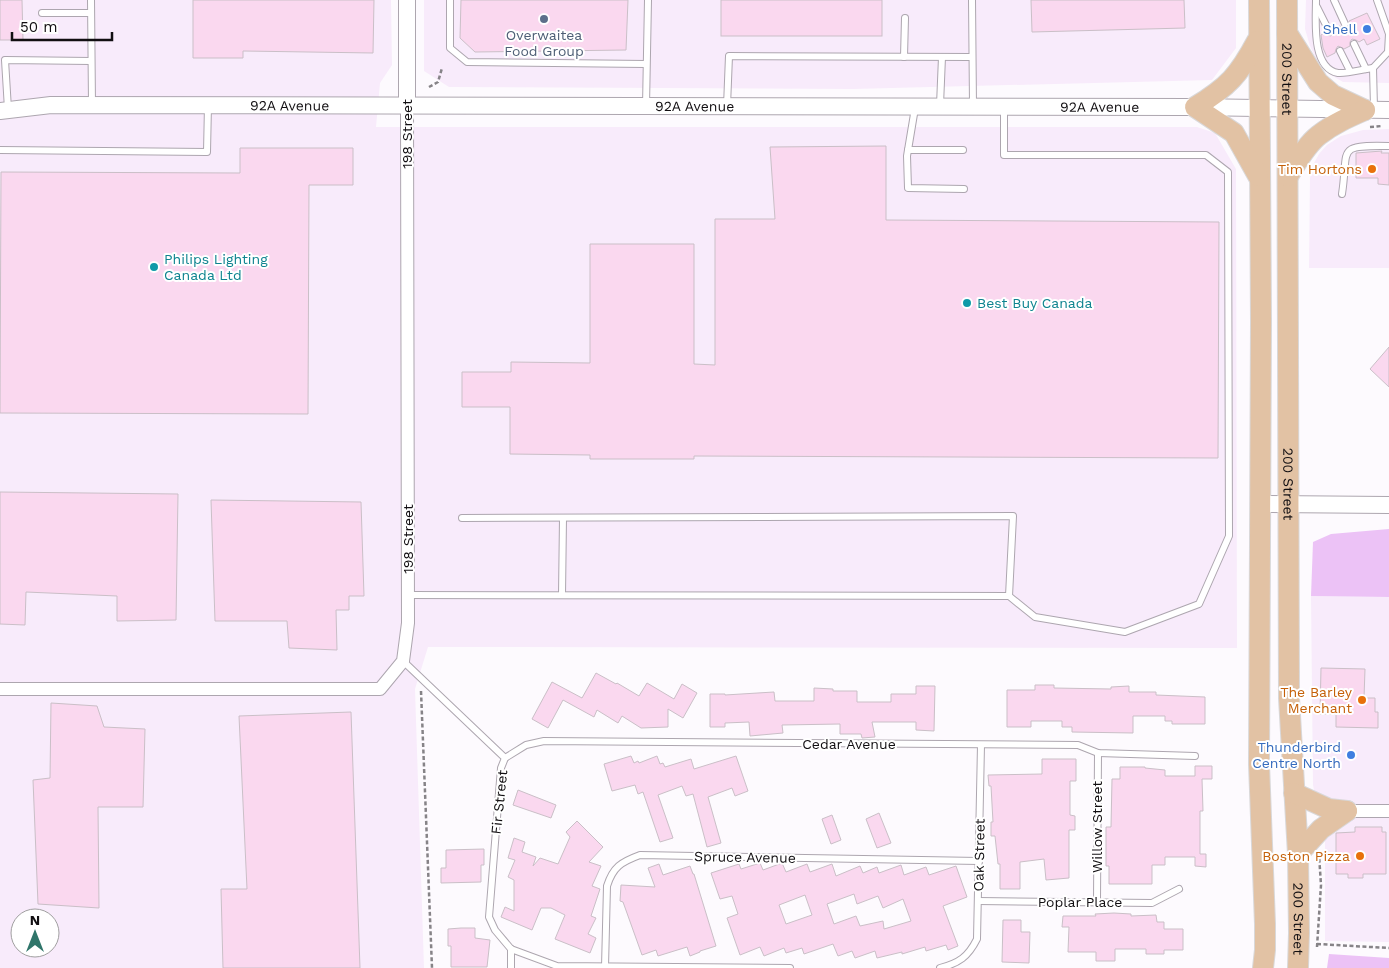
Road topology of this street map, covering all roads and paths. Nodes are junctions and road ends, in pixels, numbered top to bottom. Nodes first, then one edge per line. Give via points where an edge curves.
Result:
1 (91, 0) edge
2 (407, 0) edge
3 (450, 0) edge
4 (648, 0) edge
5 (972, 0) edge
6 (1259, 0) edge
7 (1287, 0) edge
8 (1334, 0) edge
9 (1377, 0) edge
10 (1316, 2) edge
11 (42, 12) dead end
12 (91, 12) junction
13 (905, 18) dead end
14 (1345, 24) dead end
15 (1329, 31) dead end
16 (1288, 34) junction
17 (1259, 37) junction
18 (1354, 44) dead end
19 (1340, 51) dead end
20 (904, 57) junction
21 (942, 57) junction
22 (972, 57) junction
23 (91, 61) junction
24 (646, 64) junction
25 (442, 68) dead end
26 (1370, 69) junction
27 (1350, 71) junction
28 (429, 86) dead end
29 (92, 105) junction
30 (208, 105) junction
31 (407, 106) junction
32 (646, 106) junction
33 (727, 106) junction
34 (916, 106) junction
35 (940, 106) junction
36 (973, 107) junction
37 (1004, 107) junction
38 (1195, 107) junction
39 (1259, 108) junction
40 (1288, 108) junction
41 (4, 110) edge
42 (1376, 110) edge
43 (1389, 146) edge
44 (0, 150) edge
45 (908, 150) junction
46 (962, 150) dead end
47 (1288, 176) junction
48 (1259, 178) junction
49 (964, 189) dead end
50 (1342, 194) dead end
51 (1259, 504) junction
52 (1288, 505) junction
53 (1389, 505) edge
54 (462, 518) dead end
55 (563, 518) junction
56 (408, 595) junction
57 (562, 595) junction
58 (1008, 596) junction
59 (404, 661) junction
60 (420, 677) junction
61 (0, 689) edge
62 (981, 745) junction
63 (1098, 753) junction
64 (1195, 756) dead end
65 (506, 758) junction
66 (1294, 793) junction
67 (1346, 811) junction
68 (1389, 811) edge
69 (1321, 829) junction
70 (1298, 854) junction
71 (979, 861) junction
72 (1179, 889) dead end
73 (1097, 901) junction
74 (978, 902) junction
75 (1389, 948) edge
76 (511, 949) junction
77 (605, 967) edge
78 (432, 968) edge
79 (511, 968) edge
80 (633, 968) edge
81 (758, 968) edge
82 (790, 968) edge
83 (940, 968) edge
84 (1263, 968) edge
85 (1298, 968) edge

1 - 12 lane
2 - 31 street, 198 Street
3 - 24 lane via 450,48 467,62
4 - 24 lane
5 - 22 lane
6 - 17 main road, 200 Street
7 - 16 main road, 200 Street
8 - 14 lane
9 - 26 lane via 1389,34 1388,52
10 - 15 lane
10 - 27 lane via 1316,45 1325,65 1338,73
11 - 12 lane
12 - 23 lane
13 - 20 lane
16 - 40 main road, 200 Street
16 - 42 main road via 1318,82 1333,96
17 - 38 main road via 1233,80
17 - 39 main road, 200 Street
18 - 26 lane
19 - 27 lane
20 - 21 lane
20 - 33 lane via 729,56
21 - 22 lane
21 - 35 lane
22 - 36 lane
23 - 29 lane
23 - 41 lane via 5,60
24 - 32 lane
25 - 28 path via 438,82
26 - 27 lane
26 - 42 lane
29 - 30 street, 92A Avenue
29 - 41 street, 92A Avenue
30 - 31 street, 92A Avenue
30 - 44 lane via 207,152
31 - 32 street, 92A Avenue
31 - 56 street, 198 Street
32 - 33 street, 92A Avenue
33 - 34 street, 92A Avenue
34 - 35 street, 92A Avenue
34 - 45 lane
35 - 36 street, 92A Avenue
36 - 37 street, 92A Avenue
37 - 38 street, 92A Avenue
37 - 58 lane via 1004,155 1206,155 1228,172 1229,536 1199,604 1125,632 1035,617
38 - 39 street, 92A Avenue
38 - 48 main road via 1234,133
39 - 40 street, 92A Avenue
39 - 48 main road, 200 Street
40 - 42 street, 92A Avenue
40 - 47 main road, 200 Street
42 - 47 main road via 1340,121 1318,136
43 - 50 lane via 1360,146 1347,152
45 - 46 lane
45 - 49 lane via 908,188
47 - 52 main road, 200 Street
48 - 51 main road, 200 Street
51 - 52 street
51 - 84 main road, 200 Street
52 - 53 street
52 - 66 main road, 200 Street via 1289,698
54 - 55 lane
55 - 57 lane
55 - 58 lane via 1013,516
56 - 57 lane
56 - 59 street, 198 Street
57 - 58 lane
59 - 60 lane, Fir Street
59 - 61 street via 380,689
60 - 65 lane, Fir Street
60 - 78 path
62 - 63 lane, Cedar Avenue via 1078,746
62 - 65 lane, Cedar Avenue via 544,741 526,745
62 - 71 lane, Oak Street
63 - 64 lane, Cedar Avenue
63 - 73 lane, Willow Street
65 - 76 lane, Fir Street via 501,768 489,917
66 - 67 main road via 1329,809
66 - 70 main road, 200 Street
67 - 68 street
67 - 69 main road
69 - 70 main road
69 - 75 path via 1324,834 1319,841 1321,885 1317,944
70 - 85 main road, 200 Street
71 - 74 lane, Oak Street
71 - 77 lane, Spruce Avenue via 640,855 616,867 606,886
72 - 73 lane, Poplar Place via 1152,903
73 - 74 lane, Poplar Place
74 - 83 lane, Oak Street via 977,939 971,950 962,960
76 - 77 lane via 557,966
76 - 79 lane
77 - 80 lane
80 - 81 lane
81 - 82 lane

